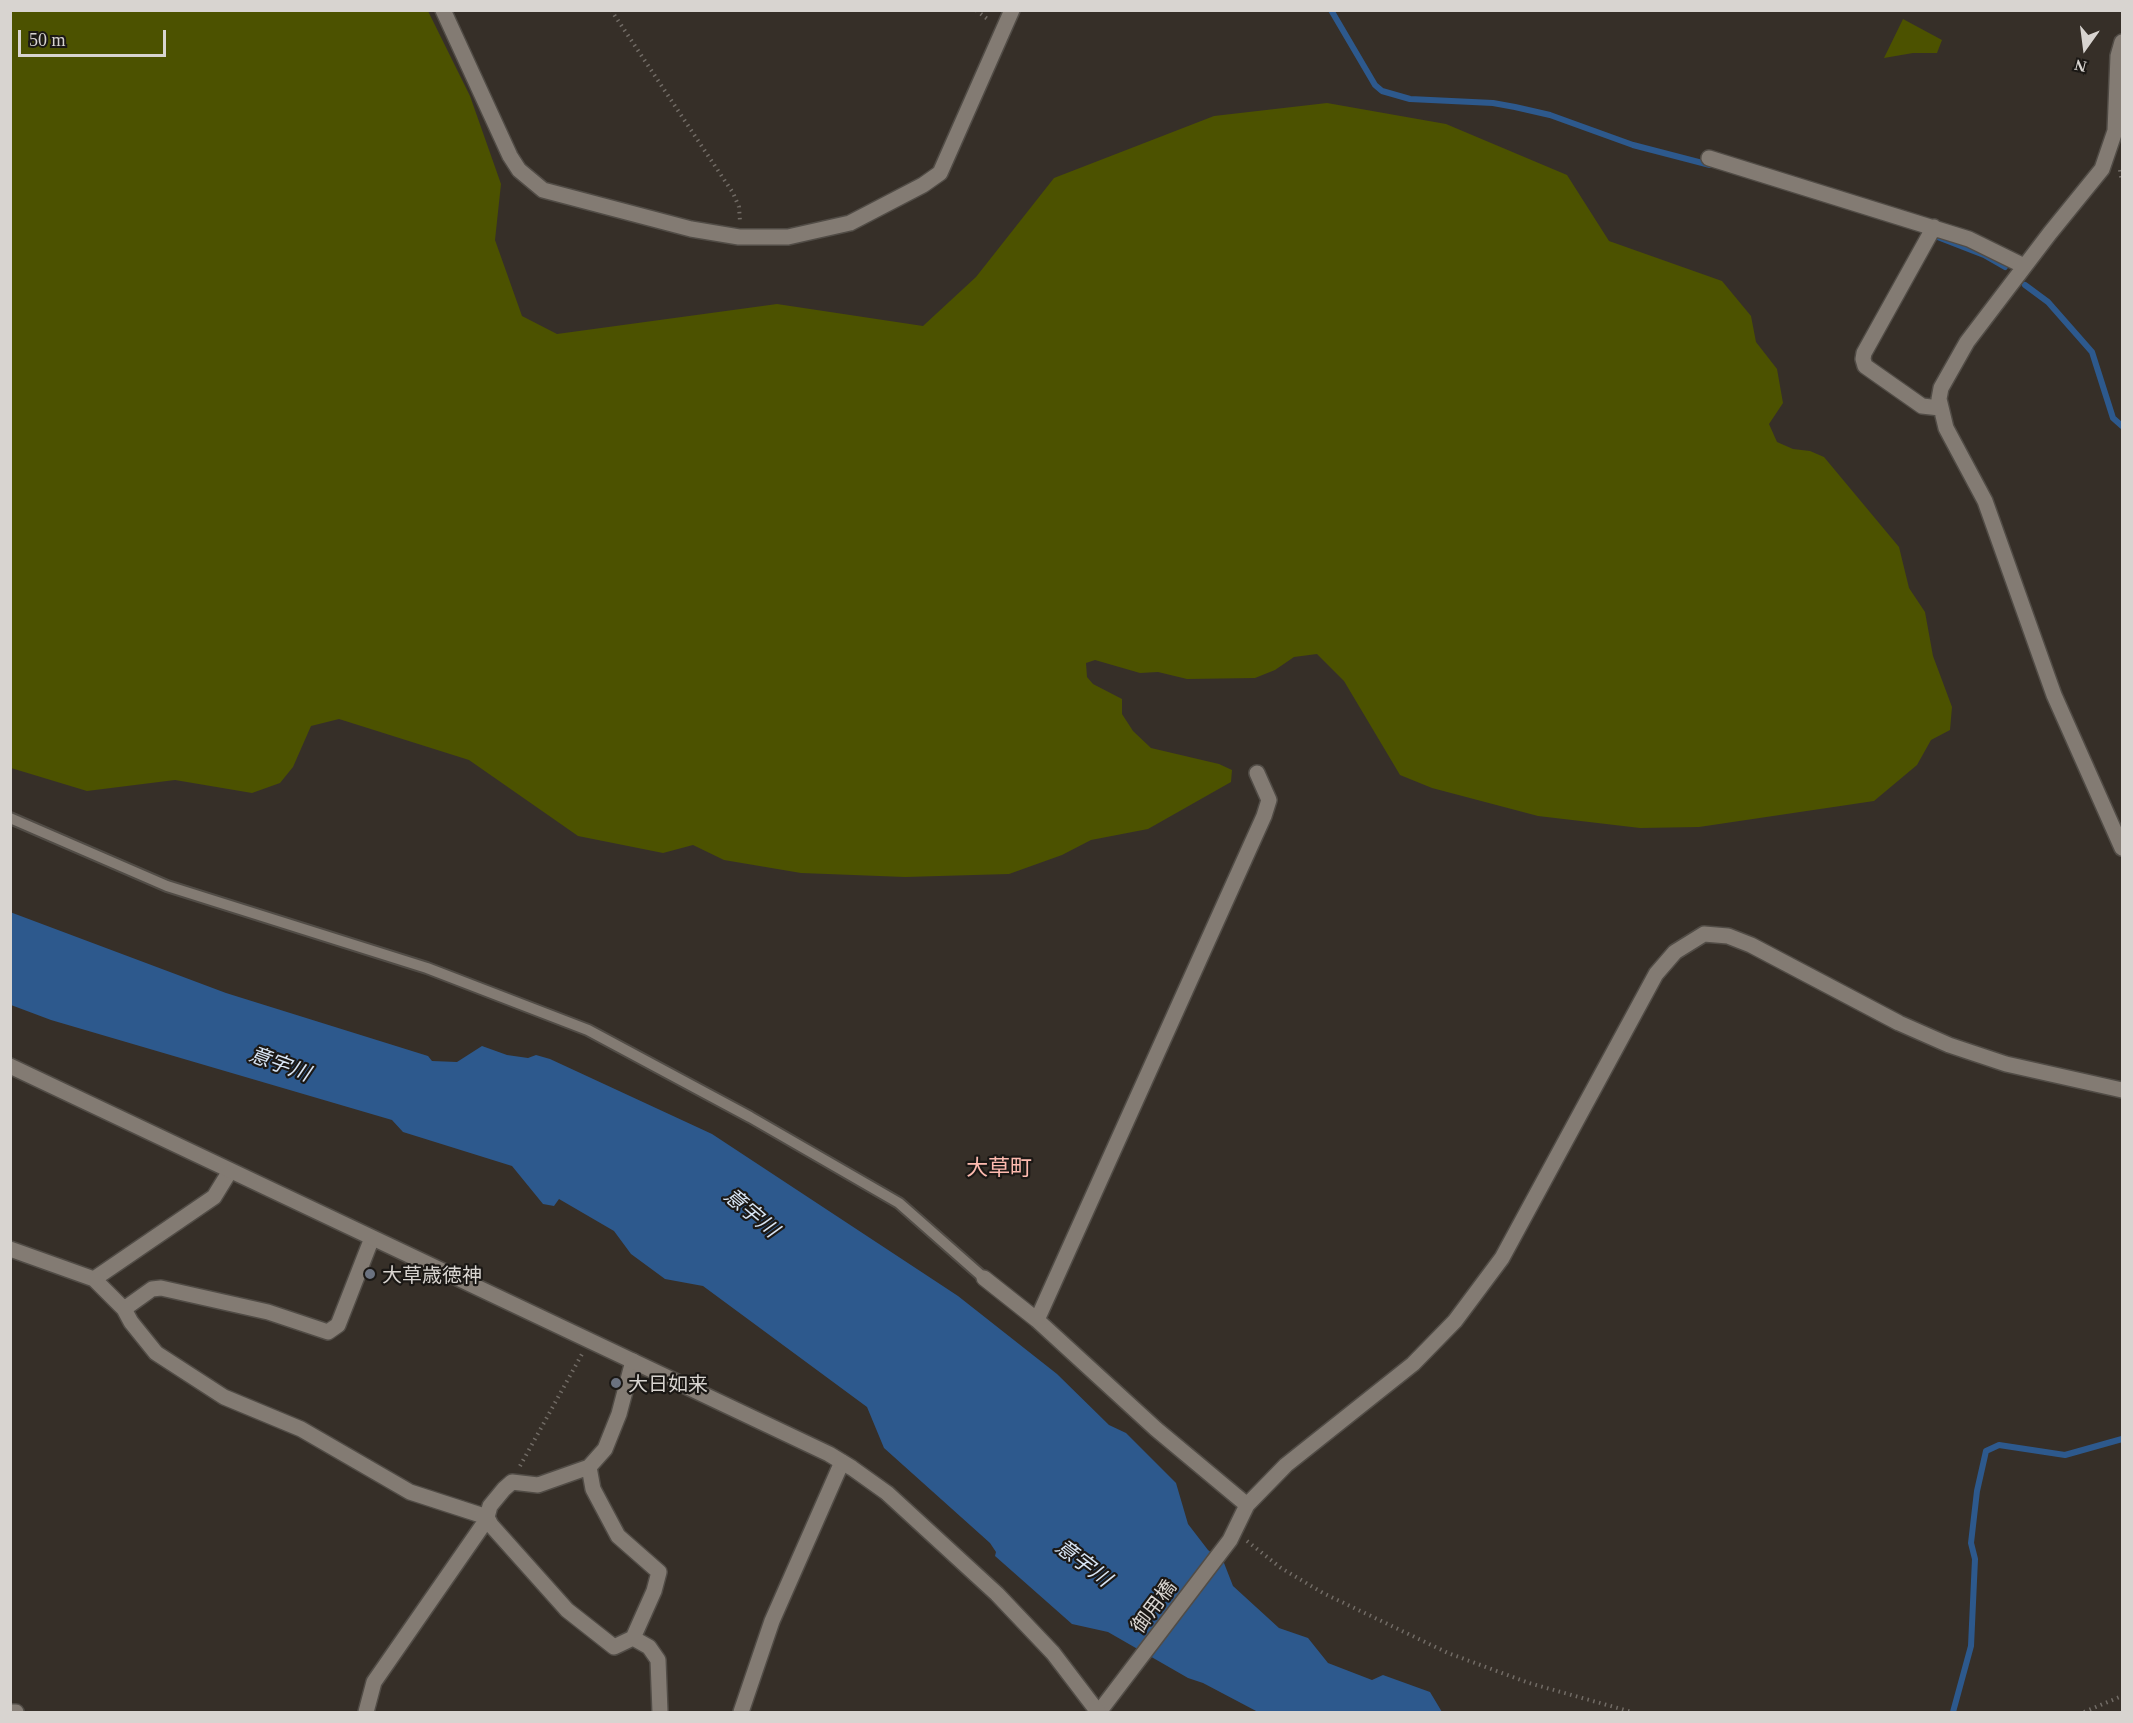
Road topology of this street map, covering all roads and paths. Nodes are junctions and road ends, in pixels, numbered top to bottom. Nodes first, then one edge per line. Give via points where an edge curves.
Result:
1 (442, 10) edge
2 (611, 10) edge
3 (1012, 10) edge
4 (2122, 42) edge
5 (1709, 158) dead end
6 (1931, 233) junction
7 (739, 237) junction
8 (2024, 266) junction
9 (1940, 408) junction
10 (1257, 773) dead end
11 (10, 818) edge
12 (2122, 848) edge
13 (10, 1066) edge
14 (2122, 1090) edge
15 (230, 1171) junction
16 (372, 1238) junction
17 (10, 1249) edge
18 (984, 1278) joint
19 (94, 1279) junction
20 (124, 1309) junction
21 (1037, 1320) junction
22 (590, 1340) junction
23 (633, 1361) junction
24 (842, 1462) junction
25 (589, 1467) junction
26 (512, 1482) junction
27 (1247, 1505) junction
28 (487, 1517) junction
29 (1232, 1536) junction
30 (633, 1638) junction
31 (2122, 1696) edge
32 (10, 1712) edge
33 (15, 1713) edge
34 (366, 1713) edge
35 (660, 1713) edge
36 (741, 1713) edge
37 (1099, 1713) edge
38 (1632, 1713) edge
39 (2084, 1713) edge

1 - 7 street via 510,156 519,170 543,190 691,229
2 - 7 path via 733,193 739,207
3 - 7 street via 940,173 850,223 788,237
4 - 8 street via 2110,152 2102,169
5 - 6 street
6 - 8 street via 1987,246
6 - 9 street via 1863,359 1865,366 1922,406
8 - 9 street via 1968,342 1941,388
9 - 12 street via 1946,428 1985,501 2055,695
10 - 21 street via 1269,800 1264,816
11 - 18 lane via 167,886 427,968 588,1030 899,1203
13 - 15 street
14 - 27 street, 御用橋 via 2006,1064 1949,1045 1750,945 1728,936 1704,934 1675,952 1656,974 1502,1258 1455,1321 1413,1364 1295,1458
15 - 16 street
15 - 19 street via 214,1197
16 - 20 street via 338,1325 328,1332 268,1312 160,1288
16 - 22 street
17 - 19 street
18 - 21 street
19 - 20 street
20 - 28 street via 156,1353 224,1397 301,1429 410,1492
21 - 27 street via 1156,1429
22 - 23 street
22 - 26 path
23 - 24 street
23 - 25 street via 605,1449
24 - 36 street via 772,1621
24 - 37 street via 887,1493 998,1594 1053,1653
25 - 26 street via 537,1485
25 - 30 street via 593,1489 618,1536 659,1572
26 - 28 street via 490,1506
27 - 29 street, 御用橋
28 - 30 street via 567,1610 614,1647
28 - 34 street via 374,1682
29 - 37 street, 御用橋
29 - 38 path via 1376,1620 1448,1653 1529,1683
30 - 35 street via 649,1647 658,1660
31 - 39 path
32 - 33 street

